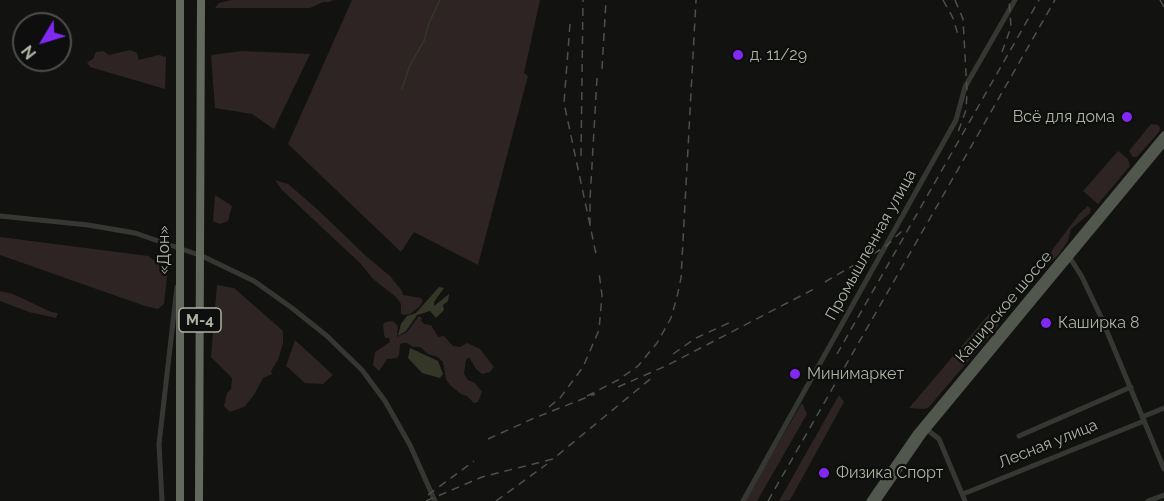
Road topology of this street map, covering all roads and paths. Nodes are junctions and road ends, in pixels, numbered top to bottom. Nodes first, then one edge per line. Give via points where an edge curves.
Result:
1 (180, 0) edge
2 (201, 0) edge
3 (1015, 0) edge
4 (1164, 135) edge
5 (1164, 143) edge
6 (0, 216) edge
7 (1070, 258) junction
8 (179, 261) junction
9 (1131, 387) junction
10 (1164, 408) edge
11 (1143, 419) junction
12 (925, 427) junction
13 (1018, 436) dead end
14 (1164, 469) edge
15 (963, 494) junction
16 (1164, 495) edge
17 (162, 501) edge
18 (180, 501) edge
19 (199, 501) edge
20 (435, 501) edge
21 (743, 501) edge
22 (870, 501) edge
23 (877, 501) edge
24 (965, 501) edge
25 (1148, 501) edge

1 - 8 highway, «Дон» / М-4
2 - 19 highway, М-4
3 - 21 street, Промышленная улица via 964,87 956,120
4 - 12 main road, Каширское шоссе
5 - 7 main road, Каширское шоссе
6 - 20 street via 135,233 254,281 354,361 385,401
7 - 9 street via 1093,299
7 - 12 main road, Каширское шоссе
8 - 17 street via 159,444
8 - 18 highway, «Дон» / М-4
9 - 11 street
9 - 13 street, Лесная улица
10 - 11 street, Лесная улица
11 - 14 street
11 - 15 street, Лесная улица
12 - 15 street via 939,439
12 - 22 main road, Каширское шоссе
12 - 23 main road, Каширское шоссе
15 - 24 street
16 - 25 street

